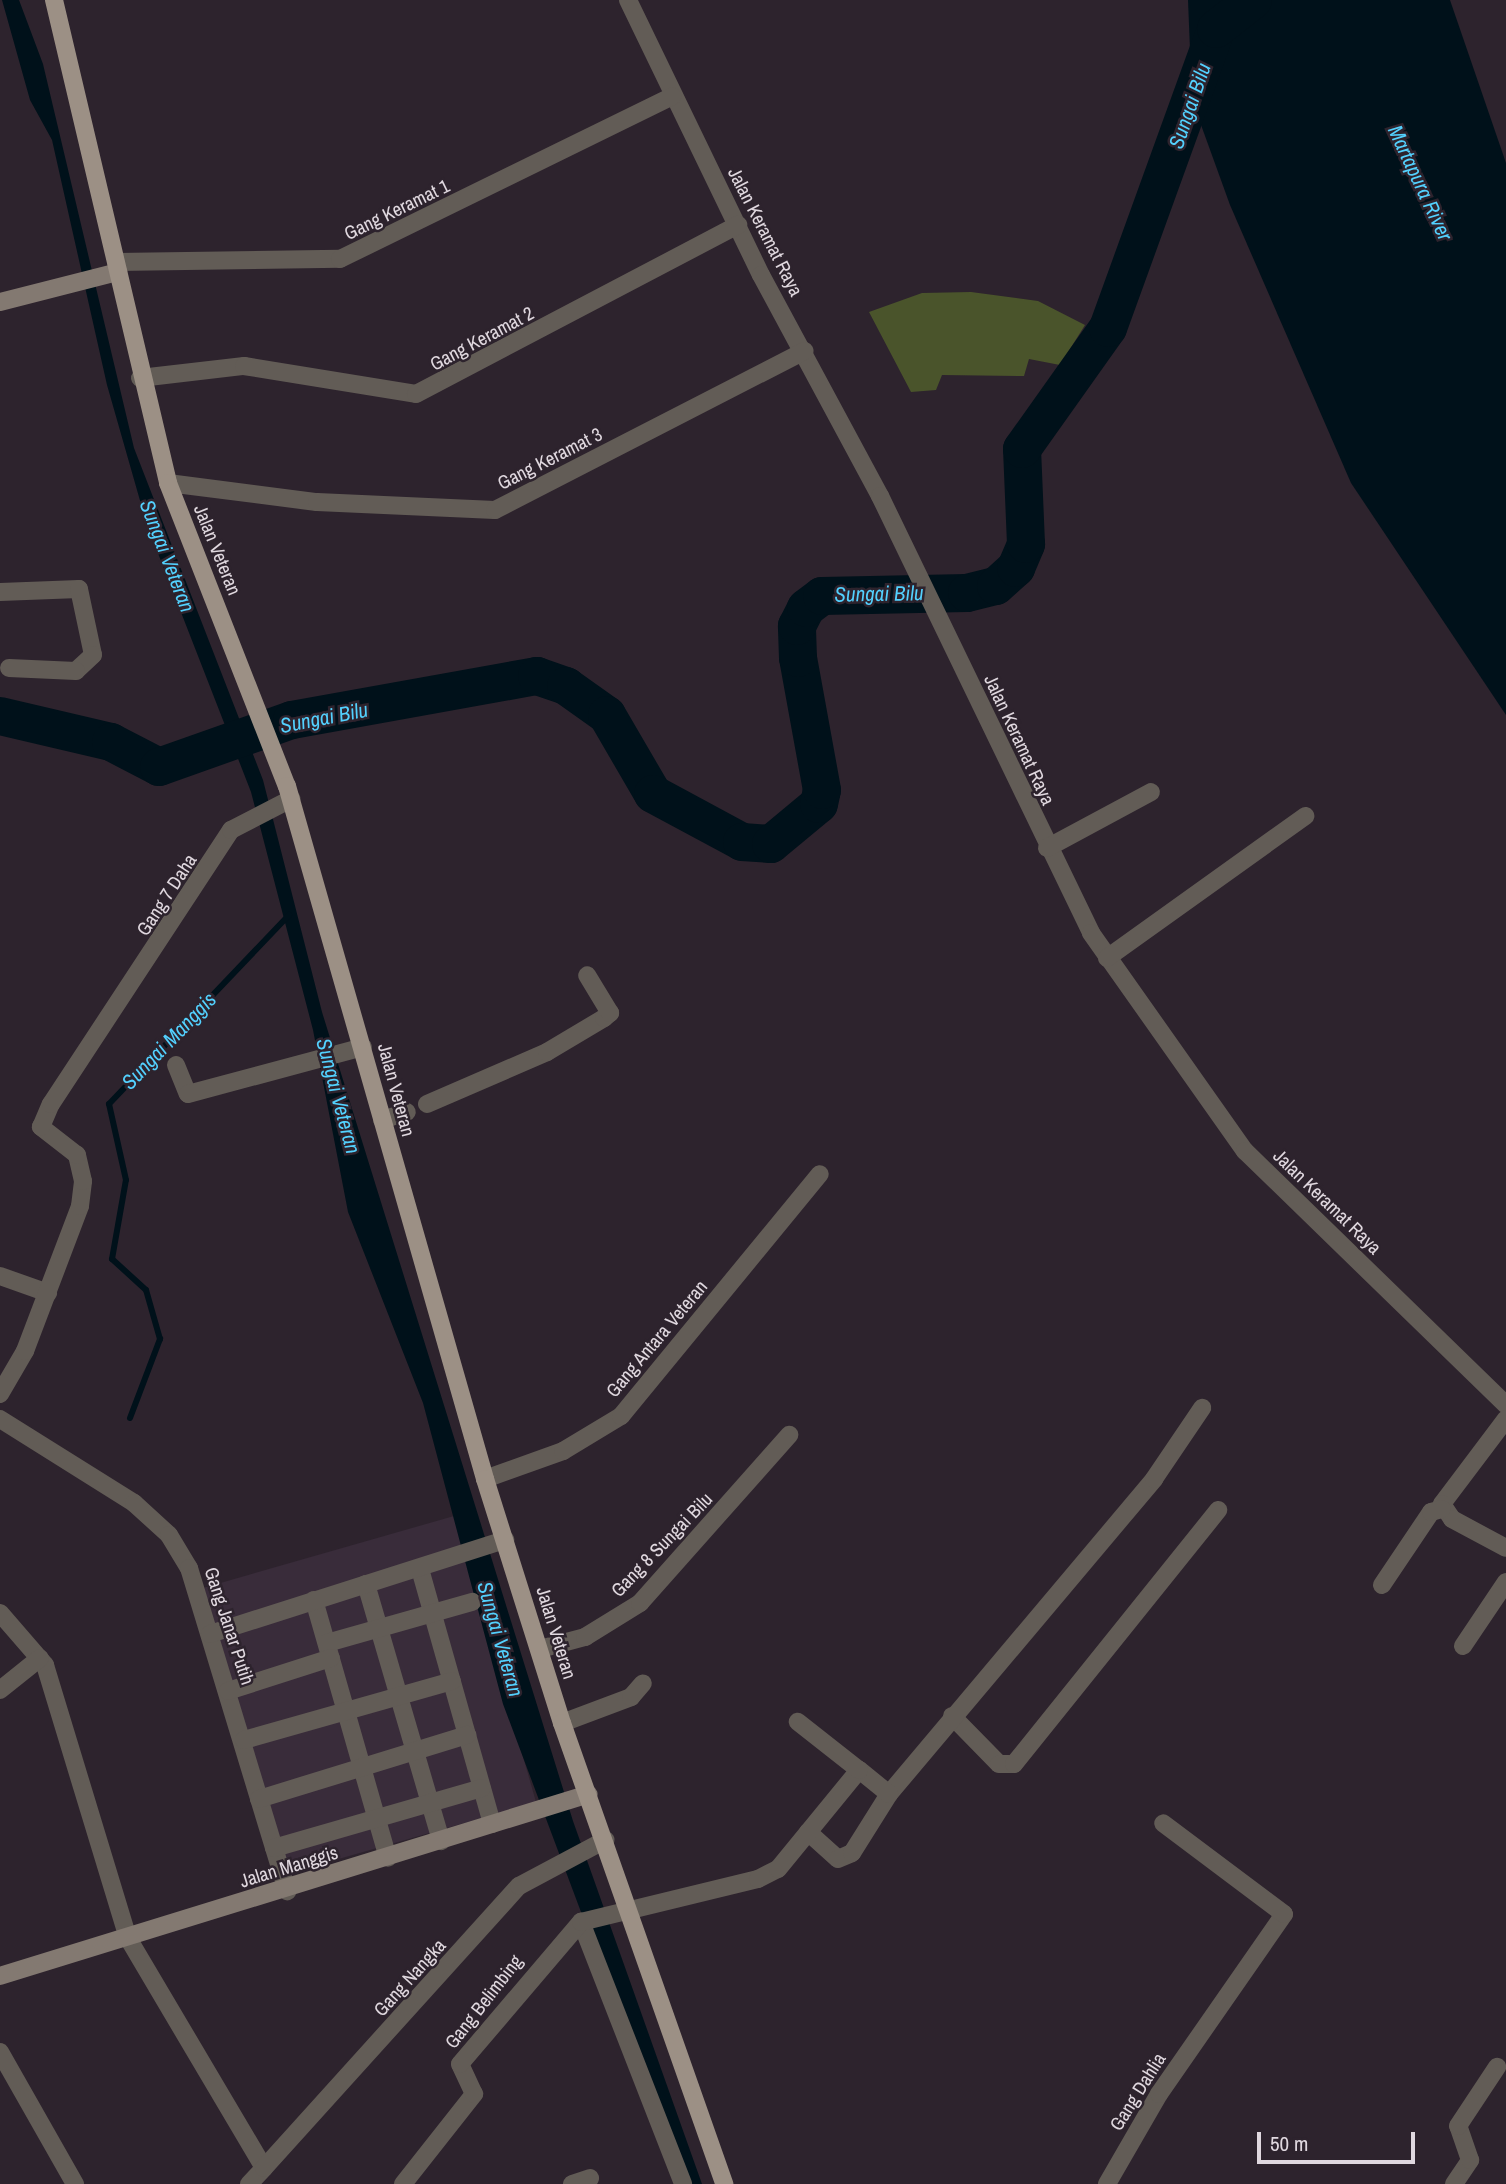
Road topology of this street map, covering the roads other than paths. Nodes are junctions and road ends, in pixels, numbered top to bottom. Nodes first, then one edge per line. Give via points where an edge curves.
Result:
1 (54, 0) edge
2 (628, 0) edge
3 (672, 96) junction
4 (738, 225) junction
5 (113, 270) junction
6 (0, 302) edge
7 (804, 351) junction
8 (140, 378) junction
9 (168, 483) junction
10 (0, 593) edge
11 (9, 668) dead end
12 (1151, 792) dead end
13 (291, 799) junction
14 (1305, 816) dead end
15 (1047, 848) junction
16 (1107, 958) junction
17 (587, 975) dead end
18 (363, 1047) junction
19 (176, 1065) dead end
20 (427, 1104) dead end
21 (407, 1112) dead end
22 (382, 1120) junction
23 (820, 1174) dead end
24 (0, 1276) edge
25 (48, 1293) junction
26 (0, 1394) edge
27 (1506, 1405) edge
28 (1202, 1408) dead end
29 (0, 1419) edge
30 (1506, 1419) edge
31 (789, 1435) dead end
32 (485, 1479) junction
33 (1442, 1509) junction
34 (1217, 1510) dead end
35 (498, 1541) junction
36 (1506, 1548) edge
37 (420, 1569) junction
38 (1506, 1582) edge
39 (366, 1584) junction
40 (1382, 1584) dead end
41 (314, 1600) junction
42 (472, 1602) dead end
43 (0, 1613) edge
44 (433, 1614) junction
45 (379, 1630) junction
46 (210, 1634) junction
47 (1462, 1646) dead end
48 (540, 1649) junction
49 (329, 1651) junction
50 (40, 1658) junction
51 (452, 1681) junction
52 (643, 1684) dead end
53 (0, 1690) edge
54 (228, 1691) junction
55 (399, 1696) junction
56 (346, 1711) junction
57 (952, 1716) junction
58 (798, 1722) dead end
59 (562, 1723) junction
60 (467, 1735) junction
61 (244, 1740) junction
62 (415, 1751) junction
63 (362, 1767) junction
64 (859, 1770) junction
65 (482, 1788) junction
66 (589, 1794) junction
67 (889, 1794) junction
68 (259, 1799) junction
69 (430, 1803) junction
70 (377, 1818) junction
71 (1163, 1823) dead end
72 (492, 1824) junction
73 (808, 1832) junction
74 (605, 1840) junction
75 (441, 1841) junction
76 (274, 1849) junction
77 (388, 1858) junction
78 (287, 1891) junction
79 (628, 1907) junction
80 (582, 1922) junction
81 (128, 1938) junction
82 (0, 1976) edge
83 (0, 2052) edge
84 (1497, 2067) dead end
85 (264, 2168) junction
86 (590, 2178) dead end
87 (75, 2184) edge
88 (249, 2184) edge
89 (403, 2184) edge
90 (572, 2184) edge
91 (683, 2184) edge
92 (724, 2184) edge
93 (1107, 2184) edge
94 (1454, 2184) edge

1 - 5 main road, Jalan Veteran
2 - 3 street, Jalan Keramat Raya
3 - 4 street, Jalan Keramat Raya
3 - 5 street, Gang Keramat 1 via 350,256
4 - 7 street, Jalan Keramat Raya
4 - 8 street, Gang Keramat 2 via 443,385 416,394 244,366
5 - 6 street
5 - 8 main road, Jalan Veteran
7 - 9 street, Gang Keramat 3 via 495,510 317,502
7 - 15 street, Jalan Keramat Raya
8 - 9 main road, Jalan Veteran
9 - 13 main road, Jalan Veteran
10 - 11 street via 79,589 93,654 76,671
12 - 15 street
13 - 18 main road, Jalan Veteran
13 - 25 street, Gang 7 Daha via 254,813 231,830 41,1126 74,1151 83,1181
14 - 16 street
15 - 16 street, Jalan Keramat Raya
16 - 27 street, Jalan Keramat Raya via 1245,1151
17 - 20 street via 610,1013 604,1018 547,1052
18 - 19 street via 188,1094
18 - 22 main road, Jalan Veteran
21 - 22 street
22 - 32 main road, Jalan Veteran
23 - 32 street, Gang Antara Veteran via 621,1416 563,1451
24 - 25 street
25 - 26 street
28 - 57 street via 1154,1479
29 - 46 street, Gang Janar Putih via 134,1503 169,1535 189,1568
30 - 33 street
31 - 48 street, Gang 8 Sungai Bilu via 640,1603 585,1637
32 - 35 main road, Jalan Veteran
33 - 36 street
33 - 40 street via 1431,1512
34 - 57 street via 1014,1764 999,1764
35 - 37 street
35 - 48 main road, Jalan Veteran
37 - 39 street
37 - 44 street
38 - 47 street
39 - 41 street
39 - 45 street
41 - 46 street
41 - 49 street
42 - 44 street
43 - 50 street
44 - 45 street
44 - 51 street
45 - 49 street
45 - 55 street
46 - 54 street, Gang Janar Putih
48 - 59 main road, Jalan Veteran
49 - 54 street
49 - 56 street
50 - 53 street
50 - 81 street
51 - 55 street
51 - 60 street
52 - 59 street via 631,1697
54 - 61 street, Gang Janar Putih
55 - 56 street
55 - 62 street
56 - 61 street
56 - 63 street
57 - 67 street
58 - 64 street
59 - 66 main road, Jalan Veteran
60 - 62 street
60 - 65 street
61 - 68 street, Gang Janar Putih
62 - 63 street
62 - 69 street
63 - 68 street
63 - 70 street
64 - 67 street
64 - 73 street, Gang Belimbing
65 - 69 street
65 - 72 street
66 - 72 street, Jalan Manggis
66 - 74 main road, Jalan Veteran
67 - 73 street via 843,1861
68 - 76 street, Gang Janar Putih
69 - 70 street
69 - 75 street
70 - 76 street
70 - 77 street
71 - 93 street, Gang Dahlia via 1284,1914 1207,2023
72 - 75 street, Jalan Manggis
73 - 79 street, Gang Belimbing via 778,1869 758,1880
74 - 79 main road, Jalan Veteran
74 - 85 street, Gang Nangka via 560,1858 519,1886
75 - 77 street, Jalan Manggis
76 - 78 street, Gang Janar Putih
77 - 78 street, Jalan Manggis
78 - 81 street, Jalan Manggis
79 - 80 street, Gang Belimbing
79 - 92 main road, Jalan Veteran
80 - 89 street, Gang Belimbing via 460,2064 476,2085 474,2094
80 - 91 street
81 - 82 street, Jalan Manggis
81 - 85 street
83 - 87 street
84 - 94 street via 1458,2126 1470,2160
85 - 88 street, Gang Nangka
86 - 90 street

